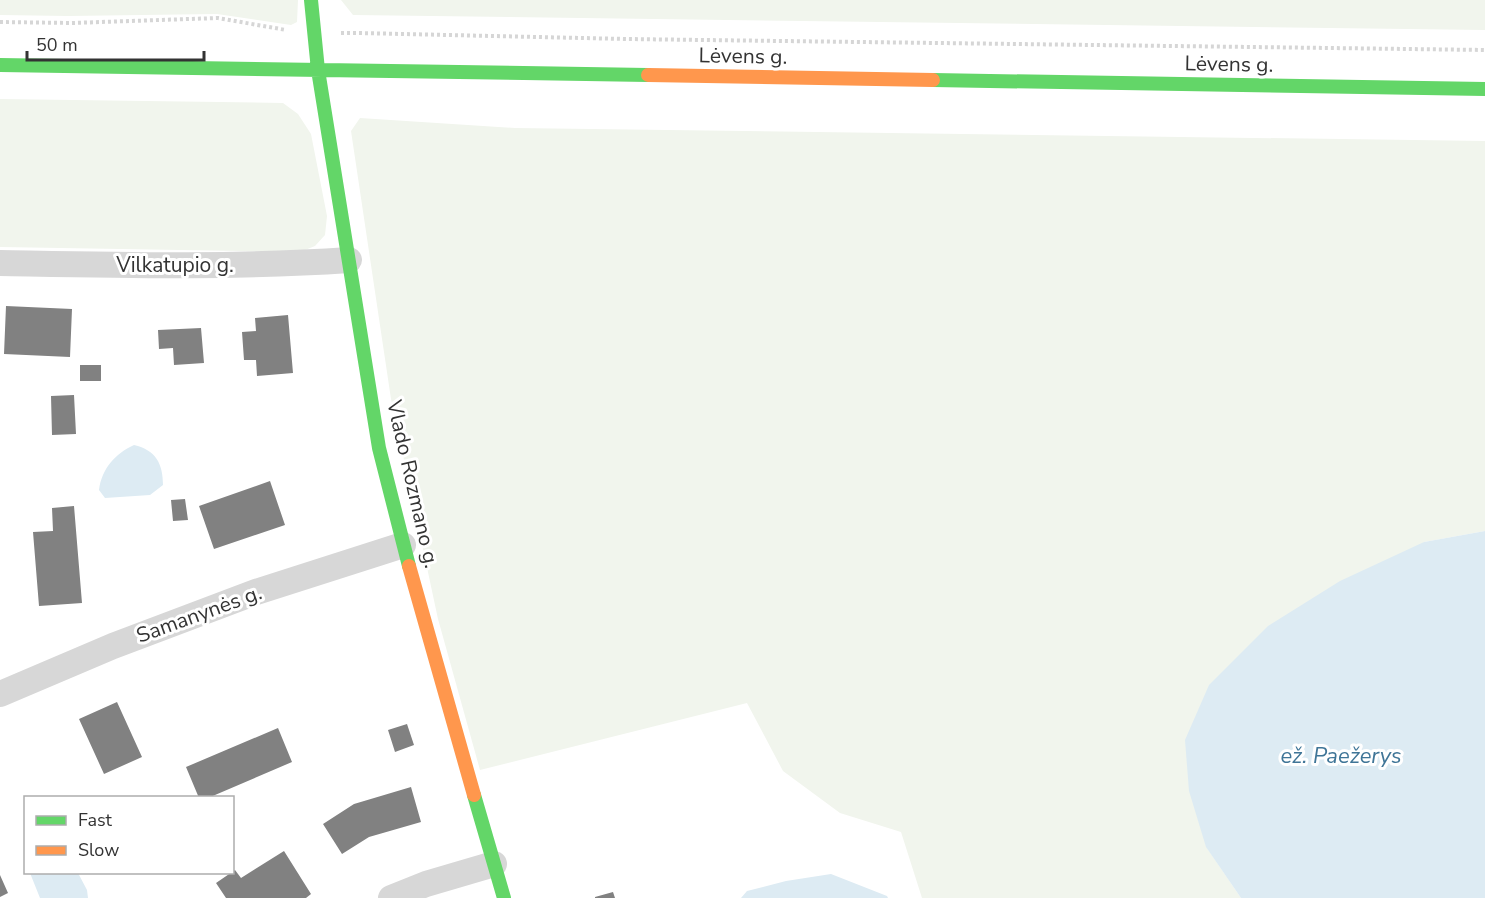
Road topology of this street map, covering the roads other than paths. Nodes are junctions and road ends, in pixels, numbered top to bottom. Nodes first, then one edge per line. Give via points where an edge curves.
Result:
1 (310, 0) edge
2 (0, 65) edge
3 (318, 70) junction
4 (1485, 89) edge
5 (349, 260) junction
6 (0, 263) edge
7 (403, 544) junction
8 (0, 694) edge
9 (494, 864) junction
10 (391, 898) edge
11 (504, 898) edge

1 - 3 main road, Vlado Rozmano g.
2 - 3 main road, Lėvens g.
3 - 4 main road, Lėvens g.
3 - 5 main road, Vlado Rozmano g.
5 - 6 street, Vilkatupio g. via 170,266
5 - 7 main road, Vlado Rozmano g. via 379,448
7 - 8 street, Samanynės g. via 245,596
7 - 9 main road, Vlado Rozmano g.
9 - 10 street
9 - 11 main road, Vlado Rozmano g.

